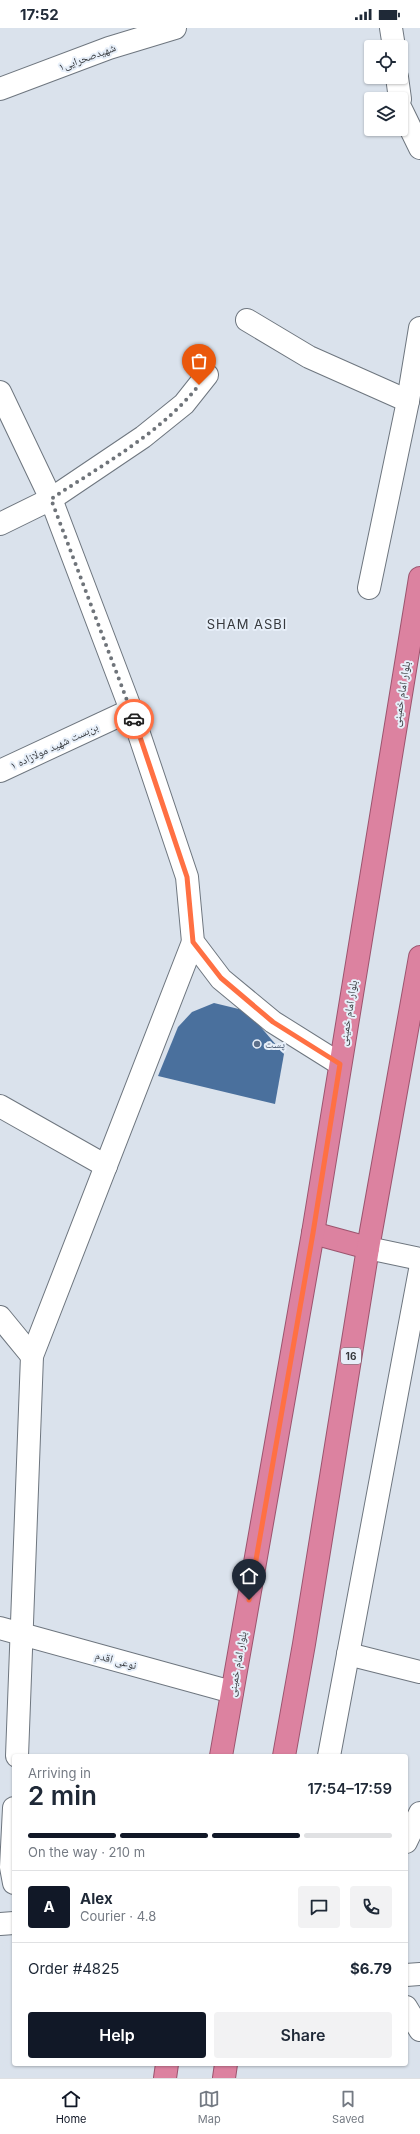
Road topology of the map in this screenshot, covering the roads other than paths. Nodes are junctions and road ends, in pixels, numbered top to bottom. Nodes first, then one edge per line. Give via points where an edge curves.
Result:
1 (175, 28) edge
2 (391, 28) edge
3 (393, 40) edge
4 (0, 89) edge
5 (408, 123) edge
6 (420, 148) edge
7 (247, 320) dead end
8 (420, 328) edge
9 (207, 375) dead end
10 (0, 392) edge
11 (408, 401) junction
12 (51, 499) junction
13 (0, 524) edge
14 (420, 578) edge
15 (369, 588) dead end
16 (131, 710) junction
17 (0, 771) edge
18 (193, 942) junction
19 (420, 957) edge
20 (340, 1064) junction
21 (0, 1106) edge
22 (106, 1166) junction
23 (313, 1233) junction
24 (368, 1248) junction
25 (420, 1259) edge
26 (420, 1270) edge
27 (0, 1317) edge
28 (32, 1356) junction
29 (0, 1628) edge
30 (22, 1634) junction
31 (348, 1654) junction
32 (420, 1672) edge
33 (232, 1692) junction
34 (16, 1754) edge
35 (221, 1754) edge
36 (284, 1754) edge
37 (329, 1754) edge
38 (420, 1813) edge
39 (408, 1838) edge
40 (12, 1847) edge
41 (12, 1872) edge
42 (12, 1923) edge
43 (0, 1924) edge
44 (420, 1974) edge
45 (408, 1975) edge
46 (408, 2010) edge
47 (420, 2030) edge
48 (167, 2066) edge
49 (226, 2066) edge
50 (165, 2078) edge
51 (224, 2078) edge

1 - 4 street, شهیدصحرایی۱ via 109,48
2 - 3 street
5 - 6 street
7 - 11 street via 309,357
8 - 11 street
9 - 12 street via 178,409 143,437
10 - 12 street
11 - 15 street
12 - 13 street
12 - 16 street
14 - 20 highway, بلوار امام خمینی
16 - 17 street, بن‌بست شهید مولازاده ۱
16 - 18 street via 187,877
18 - 20 street via 221,978 273,1022
18 - 22 street
19 - 24 highway, 16
20 - 23 highway, بلوار امام خمینی
21 - 22 street
22 - 28 street
23 - 24 highway
23 - 33 highway, بلوار امام خمینی
24 - 25 street
24 - 36 highway, 16 via 306,1636
26 - 31 street
27 - 28 street
28 - 30 street
29 - 30 street, نوعی اقدم
30 - 33 street, نوعی اقدم
30 - 34 street
31 - 32 street
31 - 37 street
33 - 35 highway, بلوار امام خمینی
38 - 39 street
40 - 41 street
42 - 43 street
44 - 45 street
46 - 47 street
48 - 50 highway
49 - 51 highway

